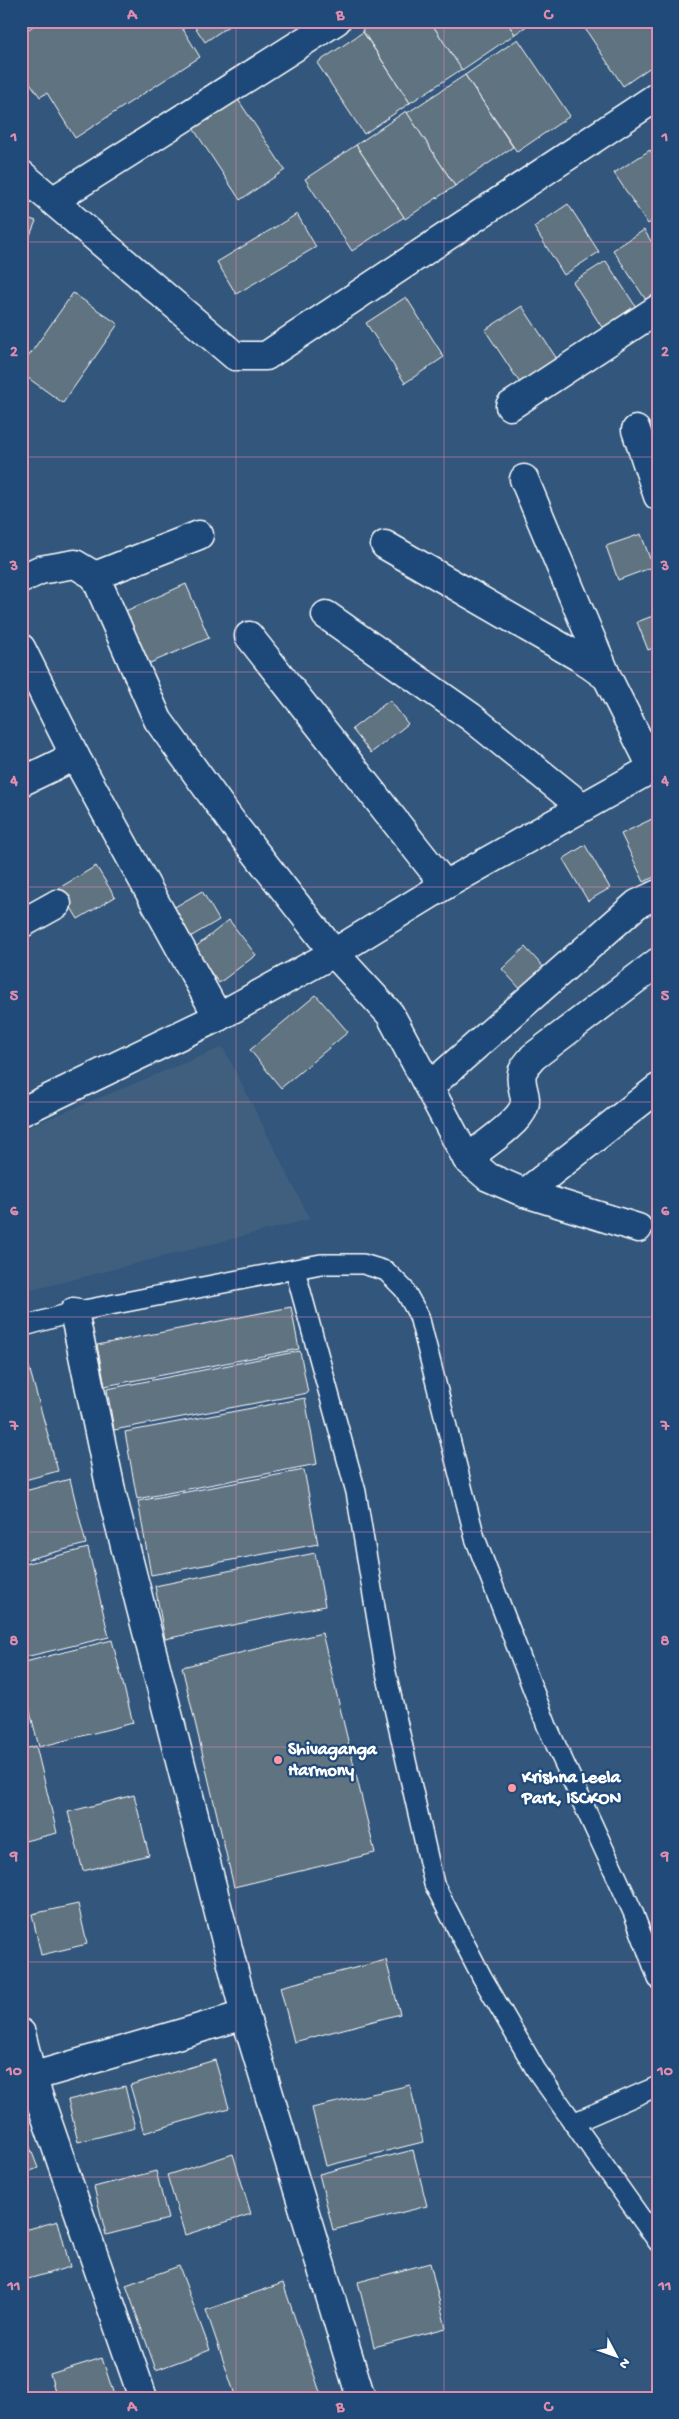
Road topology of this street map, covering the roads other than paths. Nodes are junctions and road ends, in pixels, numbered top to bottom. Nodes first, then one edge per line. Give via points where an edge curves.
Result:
1 (336, 21) edge
2 (658, 96) edge
3 (21, 174) edge
4 (54, 200) junction
5 (658, 309) edge
6 (510, 406) dead end
7 (636, 430) dead end
8 (524, 479) dead end
9 (658, 496) edge
10 (199, 535) dead end
11 (385, 545) dead end
12 (95, 576) junction
13 (21, 579) edge
14 (326, 615) dead end
15 (249, 636) dead end
16 (22, 651) edge
17 (607, 677) junction
18 (75, 756) junction
19 (655, 766) edge
20 (21, 782) edge
21 (581, 806) junction
22 (444, 885) junction
23 (658, 894) edge
24 (57, 904) dead end
25 (21, 924) edge
26 (334, 953) junction
27 (658, 962) edge
28 (218, 1018) junction
29 (429, 1087) junction
30 (658, 1088) edge
31 (21, 1112) edge
32 (467, 1158) junction
33 (526, 1193) junction
34 (638, 1228) dead end
35 (295, 1270) junction
36 (74, 1312) junction
37 (21, 1327) edge
38 (658, 1979) edge
39 (246, 2016) junction
40 (21, 2033) edge
41 (27, 2078) edge
42 (658, 2086) edge
43 (573, 2123) junction
44 (658, 2242) edge
45 (143, 2398) edge
46 (361, 2398) edge

1 - 4 street
2 - 4 street via 266,356 235,356
3 - 4 street
5 - 6 street
7 - 9 street
8 - 17 street
10 - 12 street
11 - 17 street via 579,657
12 - 13 street via 75,564 40,570
12 - 26 street via 158,720 234,825
14 - 21 street via 471,717
15 - 22 street
16 - 18 street
17 - 19 street
18 - 20 street
18 - 28 street
19 - 21 street
21 - 22 street
22 - 26 street
23 - 29 street via 637,904
24 - 25 street
26 - 28 street
26 - 29 street via 390,1014
27 - 32 street via 533,1057 523,1071 524,1107 517,1118
28 - 31 street
29 - 32 street
30 - 33 street
32 - 33 street via 488,1177
33 - 34 street
35 - 36 lane
35 - 38 lane via 321,1264 364,1264 386,1271 404,1289 419,1316 475,1538 547,1726 633,1912
35 - 43 lane via 356,1492 385,1668 434,1884 482,1977 536,2070
36 - 37 lane
36 - 39 street via 112,1495
39 - 41 street
39 - 46 street
40 - 41 street
41 - 45 street
42 - 43 lane
43 - 44 lane

